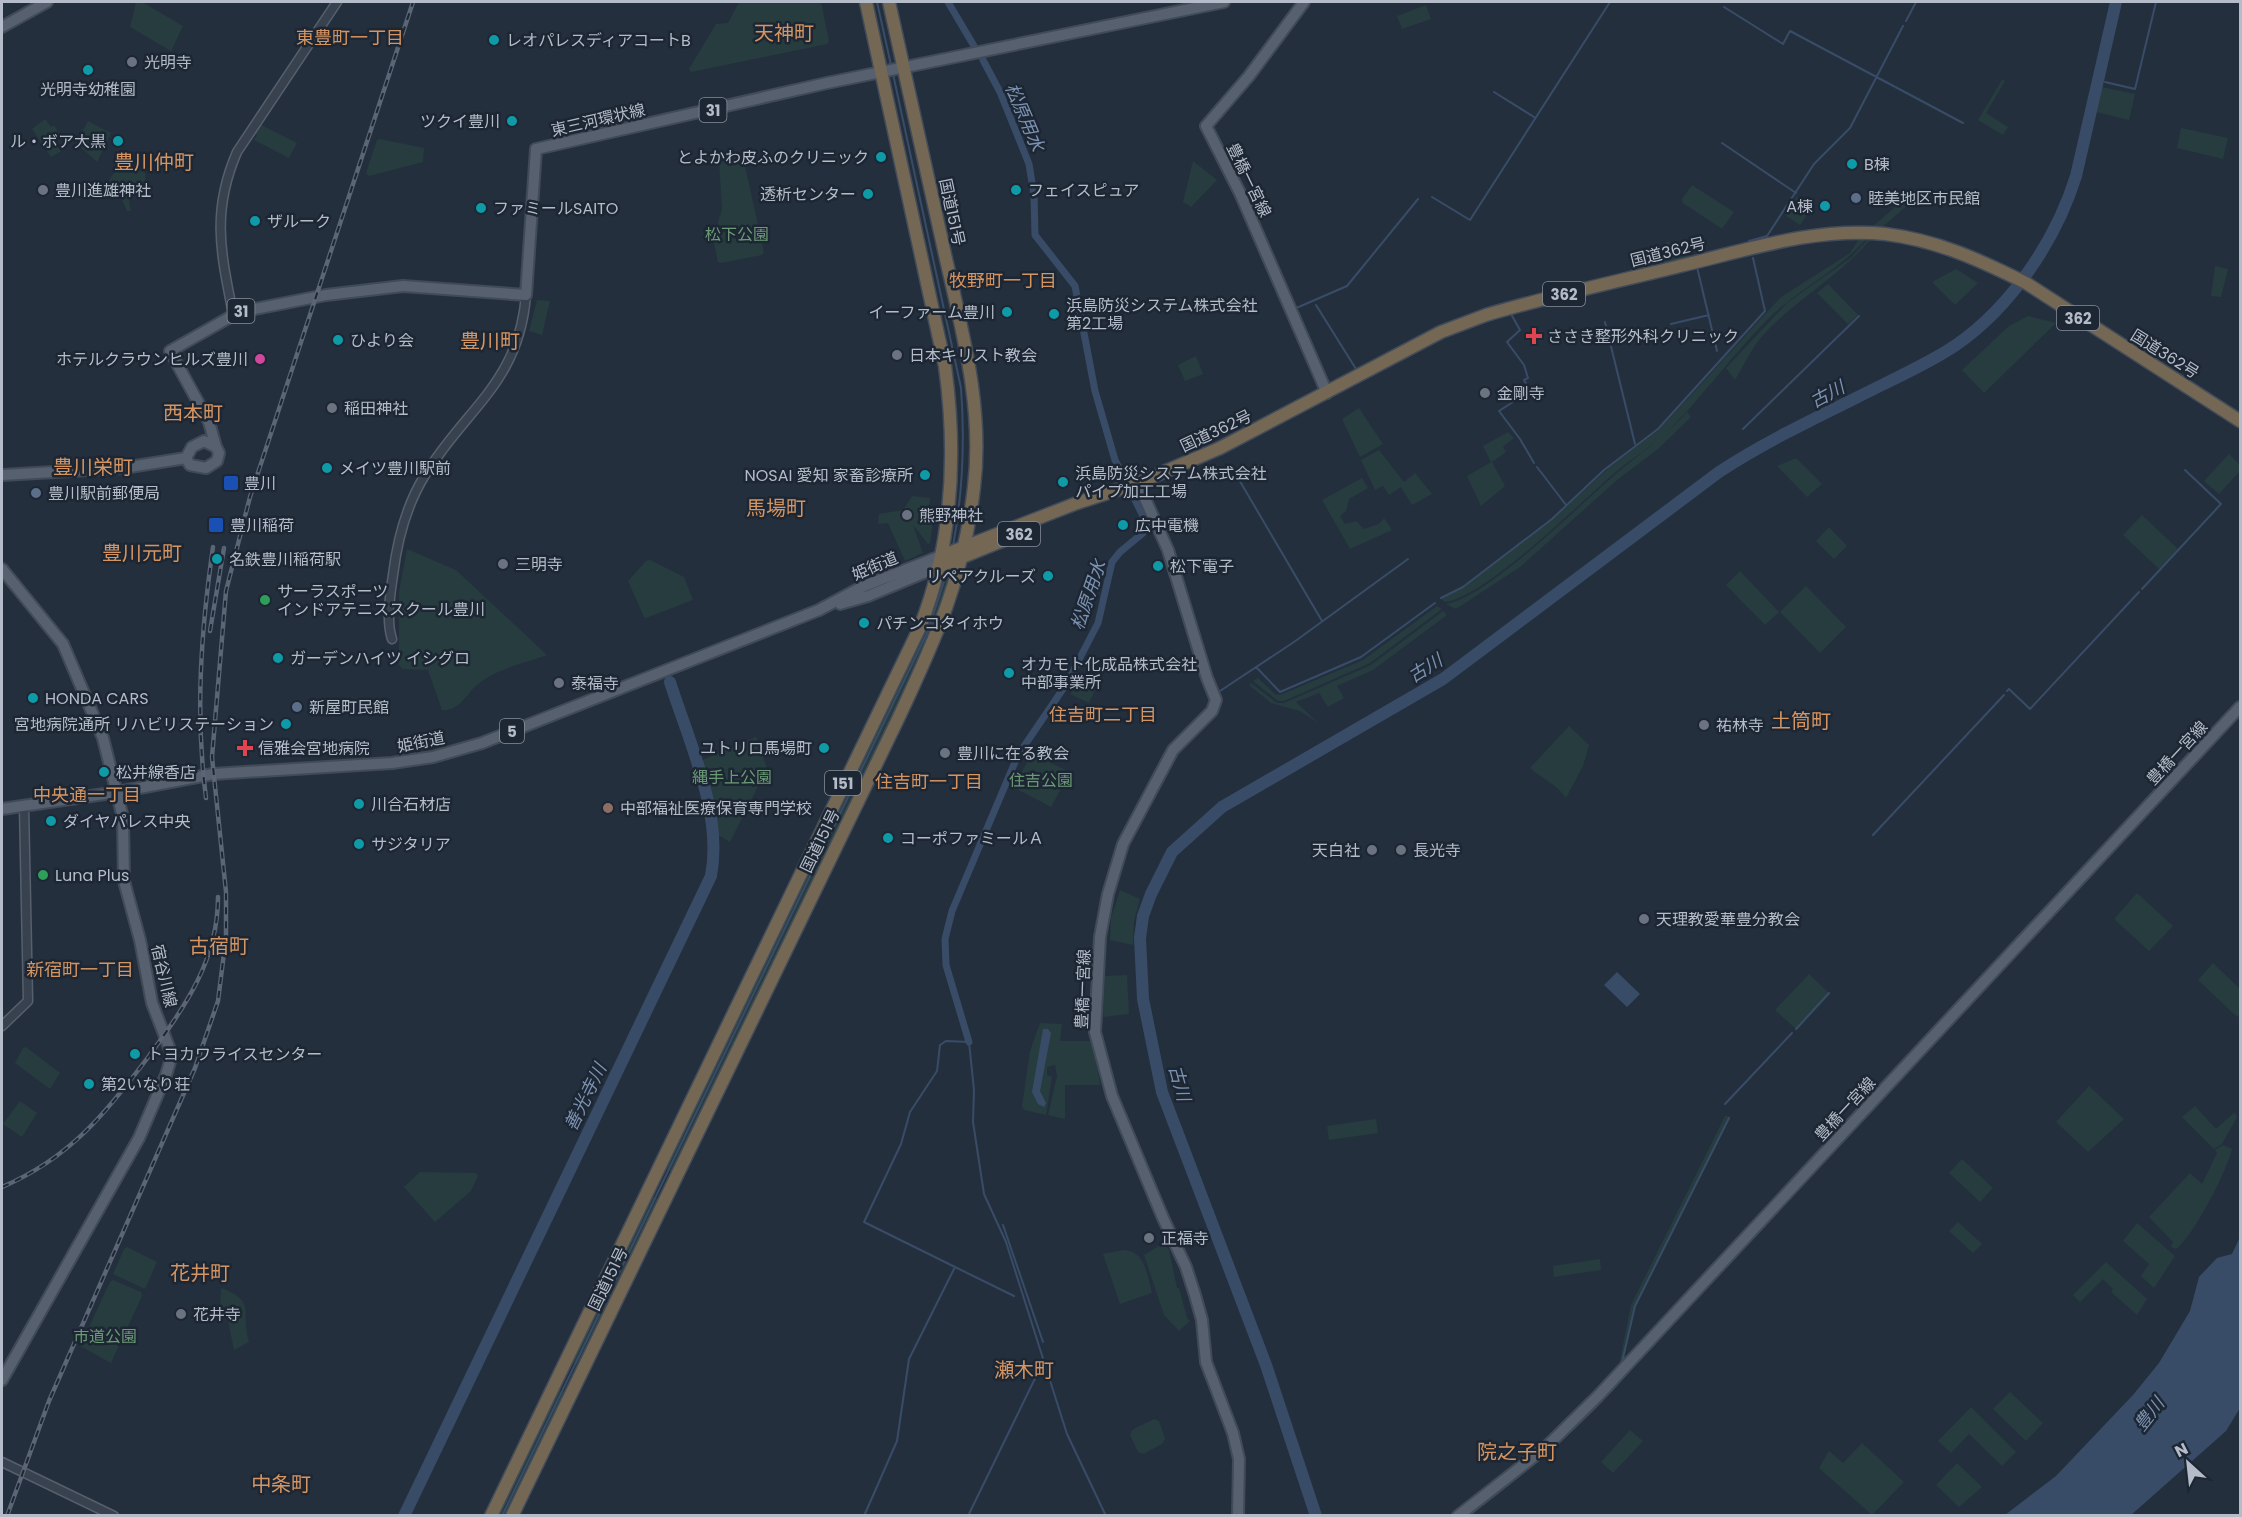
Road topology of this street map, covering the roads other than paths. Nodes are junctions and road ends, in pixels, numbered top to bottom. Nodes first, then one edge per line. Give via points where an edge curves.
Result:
1 (47, 2) edge
2 (336, 2) edge
3 (866, 2) edge
4 (889, 2) edge
5 (1224, 2) edge
6 (1305, 2) edge
7 (2, 27) edge
8 (893, 70) junction
9 (526, 295) junction
10 (233, 314) junction
11 (1327, 393) junction
12 (2241, 421) edge
13 (207, 437) junction
14 (186, 458) junction
15 (2, 476) edge
16 (1138, 483) junction
17 (963, 552) junction
18 (940, 562) junction
19 (2, 569) edge
20 (392, 639) dead end
21 (2241, 707) edge
22 (117, 792) junction
23 (24, 806) junction
24 (2, 808) edge
25 (2, 1026) edge
26 (2, 1380) edge
27 (2, 1462) edge
28 (114, 1515) edge
29 (491, 1515) edge
30 (512, 1515) edge
31 (1238, 1515) edge
32 (1458, 1515) edge

1 - 7 main road
2 - 10 street via 237,152 225,179 219,244
3 - 8 highway, 国道151号 / 151
4 - 8 highway, 国道151号 / 151
5 - 8 main road, 東三河環状線 / 31
6 - 11 main road, 豊橋一宮線 via 1206,126 1245,204
8 - 9 main road, 東三河環状線 / 31 via 536,150
8 - 17 highway, 国道151号 / 151 via 964,340 974,402 975,485
8 - 18 highway, 国道151号 / 151 via 950,400 951,495
9 - 10 main road, 31 via 389,286
9 - 20 street via 519,332 505,371 424,476 408,513 391,586
10 - 13 main road, 31 via 170,351 209,422
11 - 12 highway, 国道362号 / 362 via 1441,332 1486,315 1794,238 1850,233 1908,238 1964,254 2020,280
11 - 16 highway, 国道362号 / 362 via 1220,448
13 - 14 main road via 192,447
13 - 14 main road via 216,447 218,457 210,466 190,465
14 - 15 main road via 123,468
16 - 17 highway, 国道362号 / 362
16 - 31 main road, 豊橋一宮線 via 1168,550 1216,705 1173,750 1123,844 1100,937 1095,1032 1112,1096 1186,1267 1200,1311 1206,1362 1239,1459
17 - 18 highway, 国道362号 / 362
17 - 30 highway, 国道151号 / 151 via 948,609 923,666
18 - 22 main road, 姫街道 / 5 via 864,586 823,609 529,725 433,757 213,774
18 - 29 highway, 国道151号 / 151 via 921,627
19 - 22 main road, 宿谷川線 via 63,644 103,738
21 - 32 main road, 豊橋一宮線 via 1598,1396 1545,1448
22 - 23 main road, 姫街道 / 5
22 - 26 main road, 宿谷川線 via 123,818 124,881 152,1003 172,1054 139,1138
23 - 24 main road, 姫街道 / 5
23 - 25 street via 28,1001
27 - 28 street

